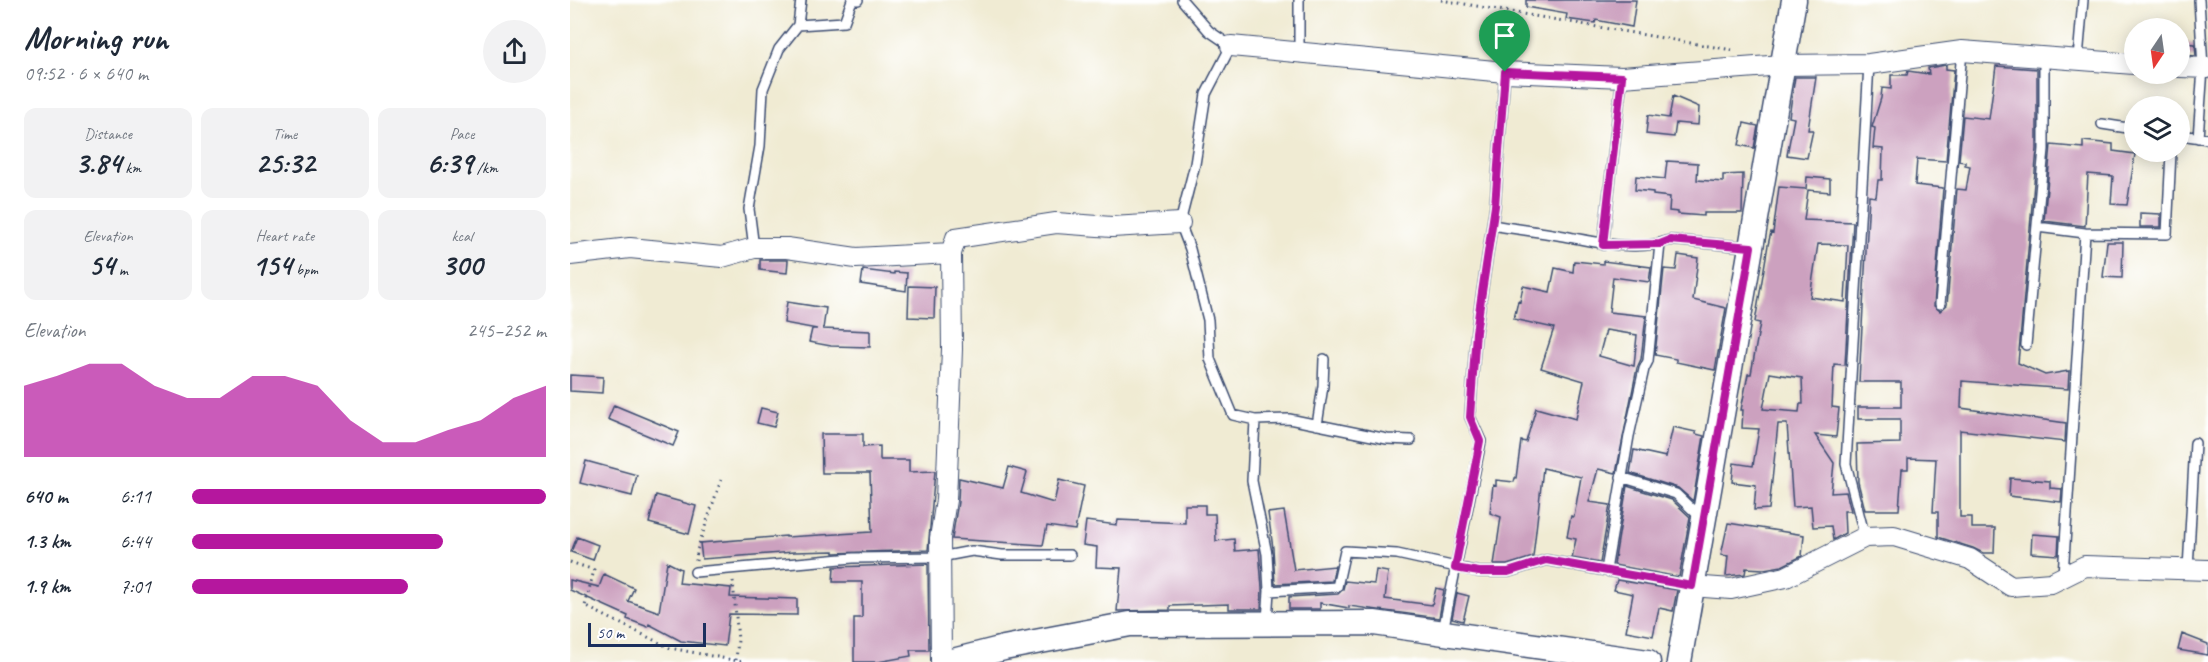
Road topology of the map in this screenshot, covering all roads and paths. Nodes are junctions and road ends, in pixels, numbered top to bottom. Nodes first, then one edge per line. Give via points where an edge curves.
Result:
1 (801, 0) edge
2 (858, 0) edge
3 (1182, 0) edge
4 (1299, 0) edge
5 (1441, 0) edge
6 (1794, 0) edge
7 (2083, 0) edge
8 (2199, 0) edge
9 (798, 24) junction
10 (1231, 46) junction
11 (1738, 51) dead end
12 (1962, 51) junction
13 (1299, 52) junction
14 (2043, 56) junction
15 (2078, 58) junction
16 (2124, 63) edge
17 (1869, 64) junction
18 (1783, 65) junction
19 (2190, 67) edge
20 (2206, 68) edge
21 (1505, 72) junction
22 (1622, 77) junction
23 (2102, 124) dead end
24 (2124, 127) edge
25 (2203, 139) edge
26 (2170, 162) edge
27 (1180, 223) junction
28 (1492, 225) junction
29 (2037, 227) junction
30 (2085, 233) junction
31 (1660, 244) junction
32 (1603, 245) junction
33 (1751, 247) junction
34 (754, 248) junction
35 (951, 254) junction
36 (570, 255) edge
37 (1940, 304) dead end
38 (2026, 345) dead end
39 (1324, 359) dead end
40 (1255, 420) junction
41 (1317, 425) junction
42 (1411, 440) dead end
43 (2194, 442) dead end
44 (1621, 477) junction
45 (721, 480) dead end
46 (1703, 519) junction
47 (1864, 537) junction
48 (1070, 555) dead end
49 (940, 557) junction
50 (570, 562) edge
51 (1455, 568) junction
52 (733, 569) junction
53 (1606, 570) junction
54 (2198, 570) edge
55 (695, 572) joint
56 (2063, 578) junction
57 (1692, 586) junction
58 (1269, 591) junction
59 (1267, 624) junction
60 (1442, 633) junction
61 (1004, 655) edge
62 (736, 660) junction
63 (743, 662) edge
64 (941, 662) edge
65 (949, 662) edge
66 (1648, 662) edge
67 (1679, 662) edge

1 - 9 lane
2 - 9 lane via 852,0 844,22
3 - 10 lane via 1209,31
4 - 13 lane
5 - 11 path
6 - 18 street
7 - 15 lane
8 - 20 lane
9 - 34 lane via 779,49 763,89 760,146 749,209
10 - 13 street
10 - 27 lane via 1206,94 1195,164
12 - 14 street
12 - 17 street
12 - 37 lane
13 - 21 street
14 - 15 street
14 - 29 lane via 2044,149
15 - 16 street
17 - 18 street
17 - 47 lane via 1846,464
18 - 22 street
18 - 33 street
19 - 20 street
20 - 25 lane
21 - 22 street
21 - 28 lane
22 - 32 lane
23 - 24 lane
26 - 30 lane via 2167,234
27 - 35 street via 1056,223 956,238
27 - 40 lane via 1208,320 1210,359 1233,415
28 - 32 lane
28 - 51 lane via 1476,332 1470,417 1480,441
29 - 30 lane
29 - 38 lane
30 - 56 lane
31 - 32 lane
31 - 33 lane via 1670,240
31 - 44 lane via 1648,361
33 - 46 street
34 - 35 street via 787,248 856,258
34 - 36 street via 722,257 630,248
35 - 49 street via 948,465
39 - 41 lane
40 - 41 lane via 1289,419
40 - 58 lane via 1252,481 1267,554
41 - 42 lane
43 - 54 lane
44 - 46 lane via 1676,494
44 - 53 lane
45 - 55 path via 697,550
46 - 57 street
47 - 56 street via 1894,536 1970,559 2011,586 2051,583
47 - 57 street via 1786,577 1731,589
48 - 49 lane via 972,551
49 - 52 lane via 853,558
49 - 64 street
50 - 62 path via 594,570 585,606 670,648
51 - 53 lane via 1508,572 1546,560
51 - 58 lane via 1397,554 1345,551 1337,587
51 - 60 lane
52 - 55 lane
52 - 62 path
53 - 57 lane
54 - 56 street via 2085,566
57 - 67 street
58 - 59 lane
59 - 60 street via 1374,623
59 - 61 street via 1130,624
60 - 66 street
61 - 65 street
62 - 63 path

